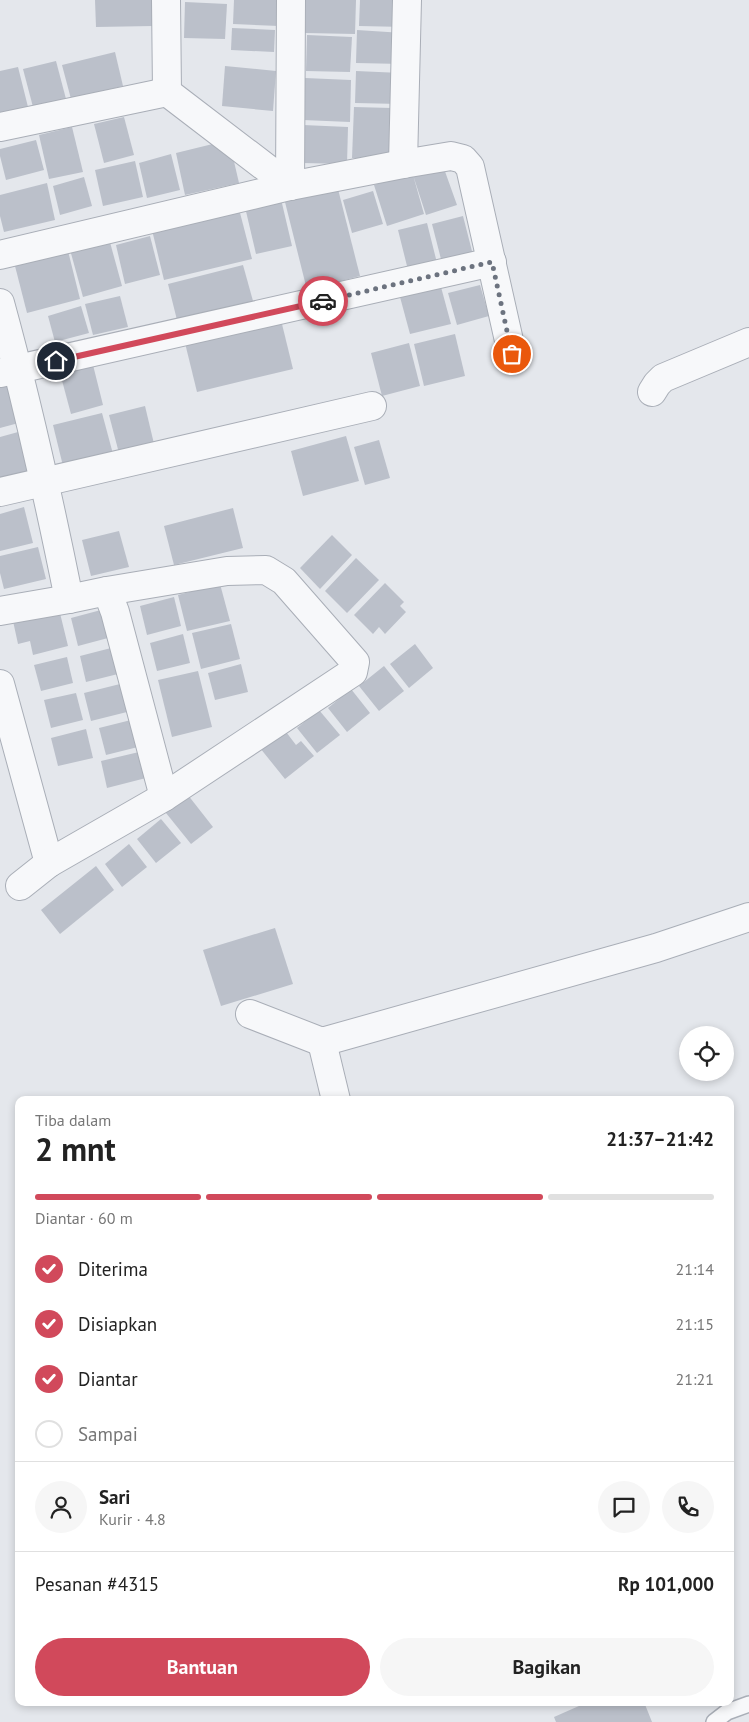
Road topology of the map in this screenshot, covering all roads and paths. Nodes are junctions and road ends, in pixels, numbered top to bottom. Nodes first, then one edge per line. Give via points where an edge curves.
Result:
1 (166, 0) edge
2 (290, 0) edge
3 (407, 0) edge
4 (167, 92) junction
5 (0, 126) edge
6 (403, 164) junction
7 (290, 186) junction
8 (0, 255) edge
9 (492, 262) junction
10 (0, 303) edge
11 (749, 342) edge
12 (512, 354) dead end
13 (9, 371) edge
14 (652, 392) dead end
15 (372, 406) dead end
16 (45, 481) junction
17 (0, 492) edge
18 (106, 591) junction
19 (69, 599) junction
20 (0, 611) edge
21 (0, 684) edge
22 (164, 797) junction
23 (49, 863) junction
24 (20, 886) dead end
25 (749, 917) edge
26 (250, 1014) dead end
27 (322, 1042) junction
28 (335, 1096) edge
29 (749, 1704) edge
30 (714, 1722) edge

1 - 4 street
2 - 7 street
3 - 6 street
4 - 5 street
4 - 7 street
6 - 7 street
6 - 9 street via 451,156 467,162
7 - 8 street
9 - 12 street
9 - 13 street
10 - 13 street
11 - 14 street via 663,378
13 - 16 street
15 - 16 street
16 - 17 street
16 - 19 street
18 - 19 street
18 - 22 street via 115,612
18 - 22 street via 227,571 266,570 284,581 355,662 353,672
19 - 20 street
21 - 23 street
22 - 23 street
23 - 24 street
25 - 27 street via 656,948
26 - 27 street
27 - 28 street
29 - 30 lane via 727,1712

